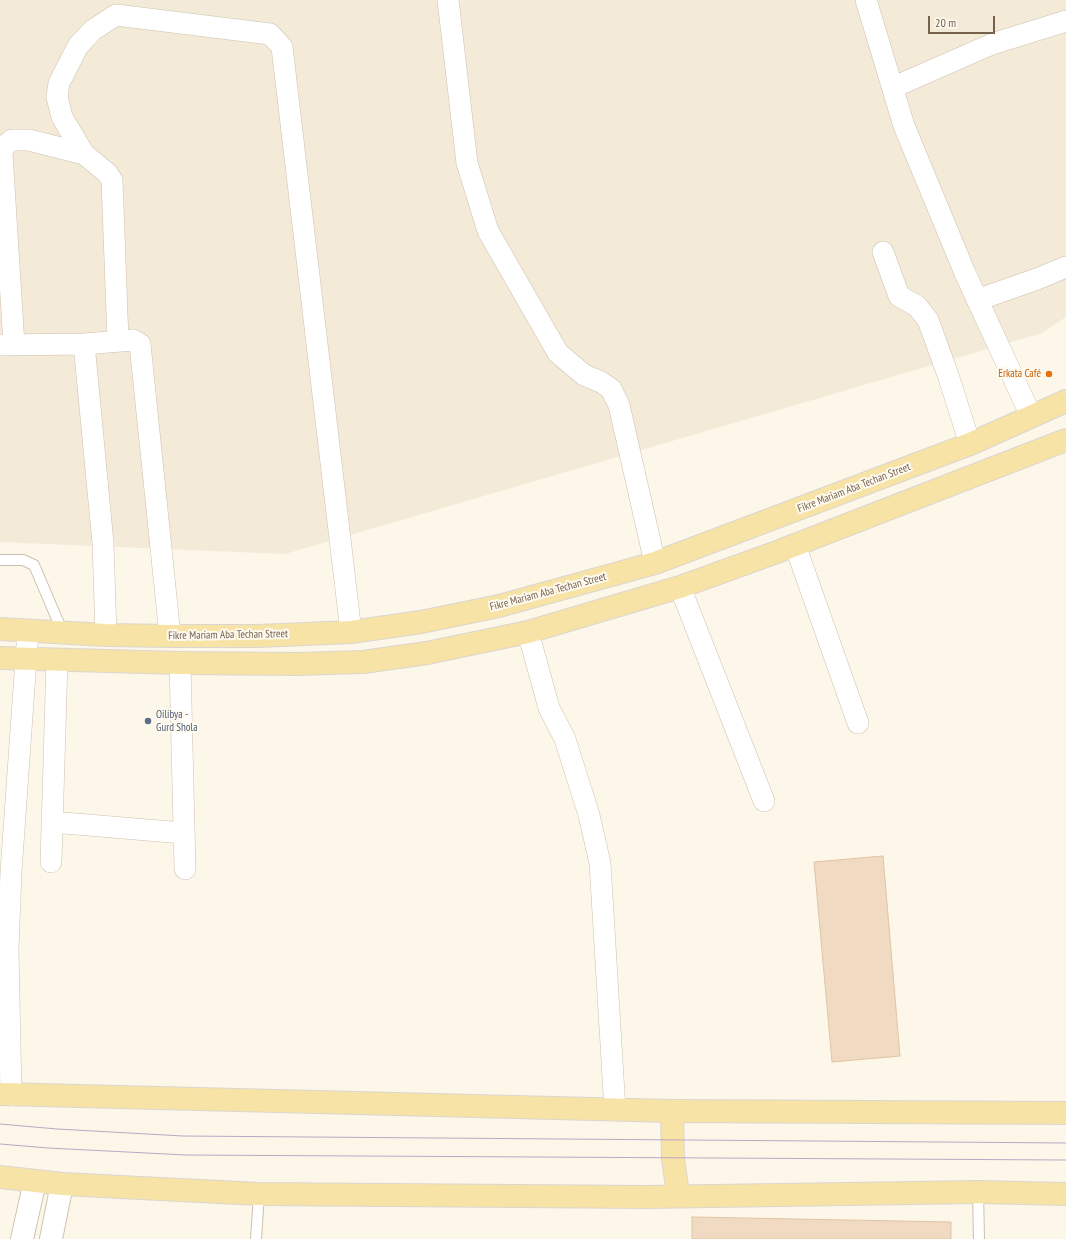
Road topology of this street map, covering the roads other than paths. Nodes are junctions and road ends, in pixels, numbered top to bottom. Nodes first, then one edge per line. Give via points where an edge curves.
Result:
1 (448, 0) edge
2 (866, 0) edge
3 (1066, 21) edge
4 (894, 87) junction
5 (84, 154) junction
6 (883, 252) dead end
7 (1066, 267) edge
8 (977, 300) junction
9 (118, 341) junction
10 (84, 344) junction
11 (7, 345) edge
12 (1066, 401) edge
13 (1031, 416) junction
14 (1066, 440) edge
15 (970, 444) junction
16 (762, 524) junction
17 (786, 549) junction
18 (0, 560) edge
19 (655, 563) junction
20 (680, 587) junction
21 (0, 629) edge
22 (28, 631) junction
23 (351, 632) junction
24 (528, 632) junction
25 (63, 633) junction
26 (106, 635) junction
27 (170, 636) junction
28 (0, 658) edge
29 (25, 659) junction
30 (57, 661) junction
31 (180, 664) junction
32 (858, 723) dead end
33 (764, 801) dead end
34 (52, 822) junction
35 (183, 833) junction
36 (51, 862) dead end
37 (185, 869) dead end
38 (6, 1095) edge
39 (614, 1110) junction
40 (672, 1111) junction
41 (1066, 1113) edge
42 (0, 1177) edge
43 (35, 1181) junction
44 (62, 1184) junction
45 (978, 1192) junction
46 (259, 1194) junction
47 (1066, 1194) edge
48 (678, 1195) junction
49 (22, 1239) edge
50 (51, 1239) edge
51 (256, 1239) edge
52 (979, 1239) edge

1 - 19 street via 467,163 488,231 558,353 584,375 610,389 620,406
2 - 4 street
3 - 4 street via 992,44
4 - 8 street via 904,126
5 - 9 street via 112,180
5 - 11 street via 29,140 12,140 4,146 2,154
5 - 23 street via 62,117 57,97 59,83 78,46 93,30 116,15 270,34 282,47
6 - 15 street via 899,296 916,306 928,320
7 - 8 street
8 - 13 street
9 - 10 street
9 - 27 street via 133,340 140,344
10 - 11 street
10 - 26 street via 103,543
12 - 13 main road, Fikre Mariam Aba Techan Street
13 - 15 main road, Fikre Mariam Aba Techan Street
14 - 17 main road
15 - 16 main road, Fikre Mariam Aba Techan Street
16 - 17 main road
16 - 19 main road, Fikre Mariam Aba Techan Street
17 - 20 main road
17 - 32 street
18 - 25 lane via 24,560 34,565
19 - 23 main road, Fikre Mariam Aba Techan Street via 499,606 421,622
20 - 24 main road
20 - 33 street
21 - 22 main road, Fikre Mariam Aba Techan Street
22 - 25 main road, Fikre Mariam Aba Techan Street
22 - 29 street
23 - 27 main road, Fikre Mariam Aba Techan Street
24 - 31 main road via 427,653 363,662
24 - 39 street via 549,708 565,739 589,815 600,863
25 - 26 main road, Fikre Mariam Aba Techan Street
26 - 27 main road, Fikre Mariam Aba Techan Street
28 - 29 main road
29 - 30 main road
29 - 38 street via 11,872
30 - 31 main road
30 - 34 street
31 - 35 street
34 - 35 street
34 - 36 street
35 - 37 street
38 - 39 main road
39 - 40 main road
40 - 41 main road
40 - 48 main road via 672,1158
42 - 43 main road
43 - 44 main road
43 - 49 main road
44 - 46 main road
44 - 50 main road
45 - 47 main road
45 - 48 main road
45 - 52 lane
46 - 48 main road via 646,1197
46 - 51 lane

